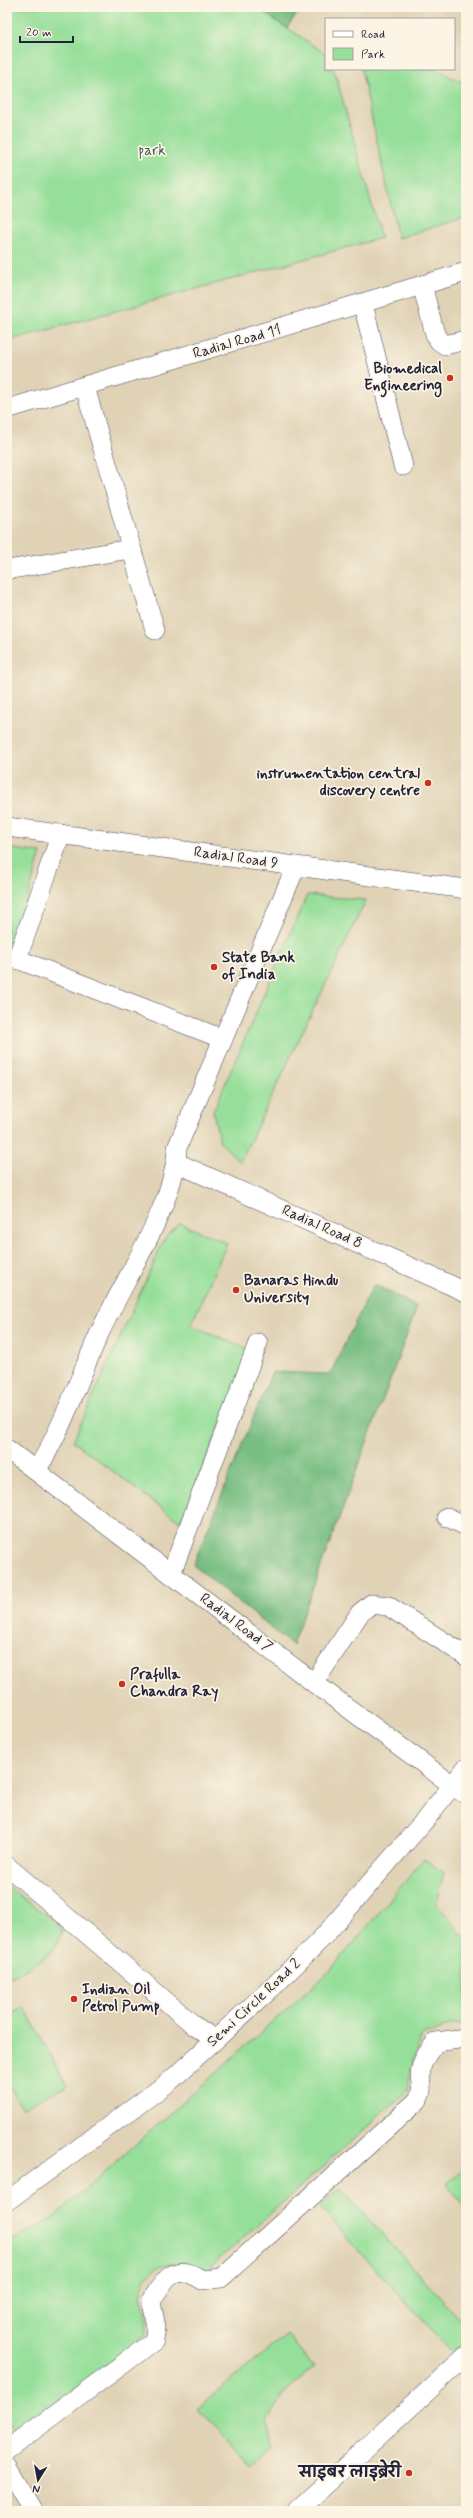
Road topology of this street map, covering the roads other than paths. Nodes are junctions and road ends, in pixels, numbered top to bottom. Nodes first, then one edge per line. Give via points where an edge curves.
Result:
1 (466, 272) edge
2 (422, 284) junction
3 (364, 304) junction
4 (466, 340) edge
5 (84, 387) junction
6 (7, 409) edge
7 (402, 466) dead end
8 (130, 549) junction
9 (7, 570) edge
10 (155, 630) dead end
11 (7, 827) edge
12 (61, 834) junction
13 (296, 866) junction
14 (466, 889) edge
15 (12, 959) edge
16 (223, 1039) junction
17 (177, 1162) junction
18 (466, 1292) edge
19 (258, 1343) dead end
20 (9, 1454) edge
21 (36, 1471) junction
22 (447, 1517) dead end
23 (466, 1526) edge
24 (171, 1574) junction
25 (466, 1656) edge
26 (314, 1683) junction
27 (466, 1768) edge
28 (460, 1790) edge
29 (7, 1866) edge
30 (466, 2038) edge
31 (215, 2040) junction
32 (7, 2201) edge
33 (466, 2356) edge
34 (7, 2450) edge
35 (7, 2467) edge
36 (33, 2511) edge
37 (297, 2511) edge

1 - 2 lane, Radial Road 11
2 - 3 lane, Radial Road 11
2 - 4 lane via 439,341 446,345
3 - 5 lane, Radial Road 11
3 - 7 lane
5 - 6 lane, Radial Road 11
5 - 8 lane
8 - 9 lane
8 - 10 lane
11 - 12 lane, Radial Road 9
12 - 13 lane, Radial Road 9
12 - 15 lane
13 - 14 lane, Radial Road 9
13 - 16 lane
15 - 16 lane
16 - 17 lane via 177,1148
17 - 18 lane, Radial Road 8
17 - 21 lane via 166,1199 101,1331 52,1445
19 - 24 lane
20 - 21 lane, Radial Road 7
21 - 24 lane, Radial Road 7
22 - 23 lane
24 - 26 lane, Radial Road 7
25 - 26 lane via 388,1606 371,1604 360,1613
26 - 28 lane, Radial Road 7
27 - 28 lane, Semi Circle Road 2
28 - 31 lane, Semi Circle Road 2 via 324,1936
29 - 31 lane via 188,2021
30 - 34 lane via 436,2042 420,2070 423,2090 418,2100 221,2278 202,2280 190,2272 178,2272 165,2280 151,2302 156,2327 154,2341
31 - 32 lane, Semi Circle Road 2 via 169,2082
33 - 37 lane
35 - 36 lane

